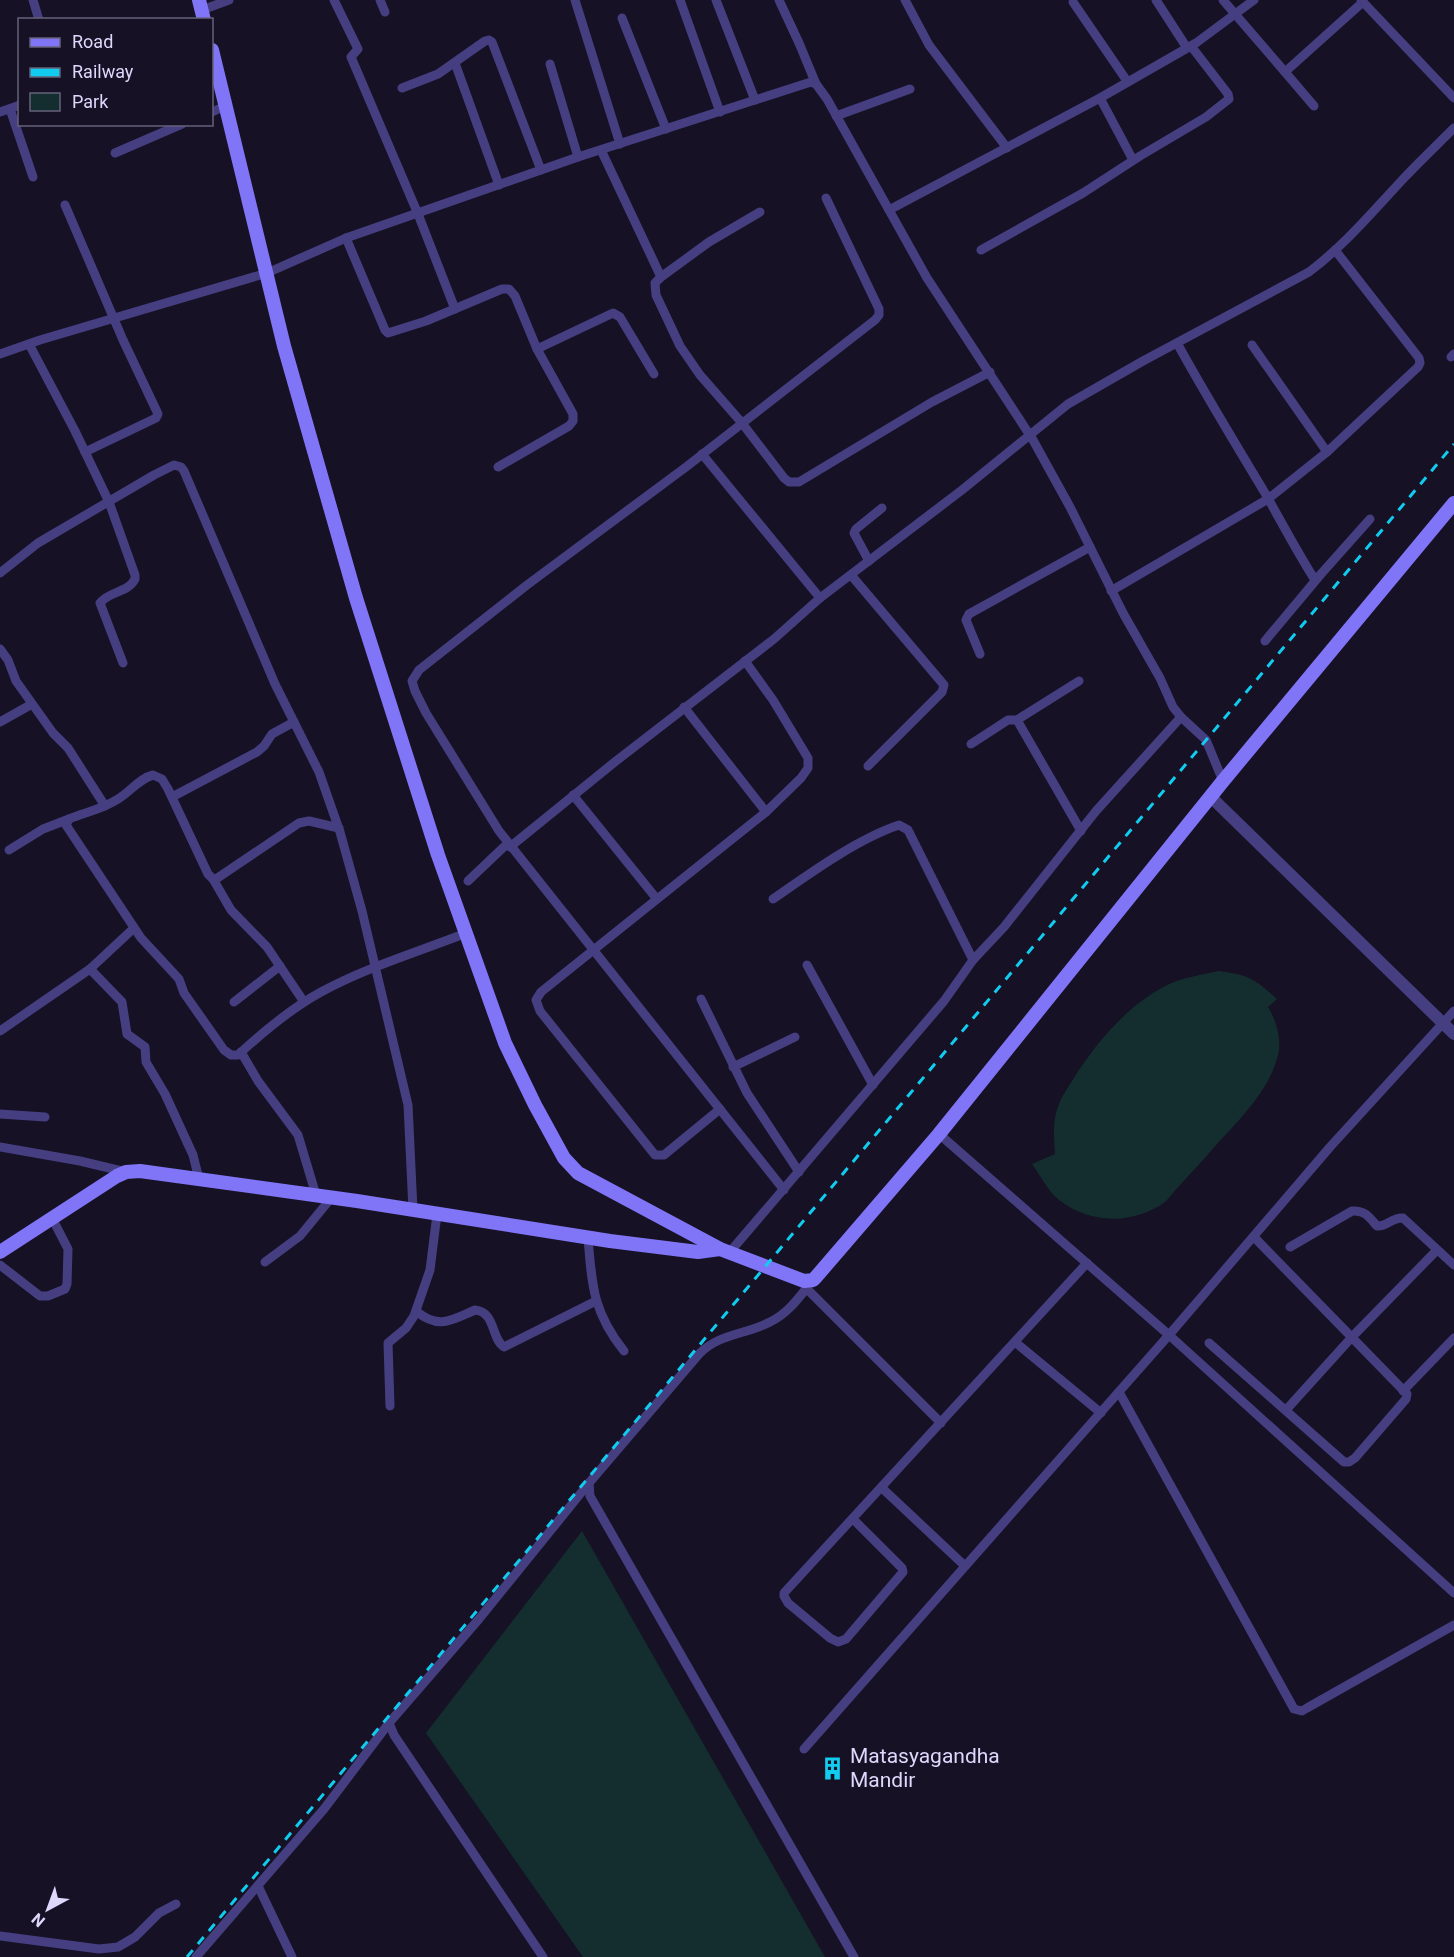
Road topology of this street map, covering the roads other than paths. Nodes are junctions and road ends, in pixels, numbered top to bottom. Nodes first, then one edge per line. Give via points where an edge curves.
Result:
1 (33, 0) edge
2 (230, 0) edge
3 (334, 0) edge
4 (380, 0) edge
5 (575, 0) edge
6 (680, 0) edge
7 (716, 0) edge
8 (778, 0) edge
9 (905, 0) edge
10 (1156, 0) edge
11 (1223, 0) edge
12 (1254, 0) edge
13 (1362, 1) edge
14 (1073, 3) dead end
15 (202, 10) edge
16 (385, 12) dead end
17 (1235, 15) junction
18 (38, 18) edge
19 (622, 18) dead end
20 (1189, 47) junction
21 (213, 54) edge
22 (455, 63) junction
23 (550, 63) dead end
24 (1285, 72) junction
25 (1126, 81) junction
26 (816, 84) junction
27 (402, 88) dead end
28 (910, 88) dead end
29 (1100, 98) junction
30 (1454, 98) edge
31 (755, 100) junction
32 (225, 106) junction
33 (1314, 106) dead end
34 (5, 110) edge
35 (213, 112) edge
36 (720, 112) junction
37 (836, 116) junction
38 (177, 126) edge
39 (1454, 128) edge
40 (666, 129) junction
41 (620, 144) junction
42 (1007, 148) junction
43 (601, 150) junction
44 (115, 153) dead end
45 (578, 157) junction
46 (1133, 160) junction
47 (541, 170) junction
48 (33, 177) dead end
49 (499, 185) junction
50 (826, 198) dead end
51 (66, 205) dead end
52 (889, 210) junction
53 (760, 212) dead end
54 (418, 214) junction
55 (346, 238) junction
56 (981, 250) dead end
57 (1335, 250) junction
58 (267, 273) junction
59 (661, 277) junction
60 (455, 309) junction
61 (114, 318) junction
62 (1177, 343) junction
63 (29, 344) junction
64 (1252, 345) dead end
65 (537, 349) junction
66 (0, 354) edge
67 (990, 372) junction
68 (654, 374) dead end
69 (742, 423) junction
70 (1031, 436) junction
71 (85, 452) junction
72 (1327, 452) junction
73 (702, 454) junction
74 (498, 467) dead end
75 (1268, 499) junction
76 (109, 502) junction
77 (1454, 503) edge
78 (882, 508) dead end
79 (1370, 519) dead end
80 (1090, 547) junction
81 (869, 561) junction
82 (0, 573) edge
83 (851, 575) junction
84 (1315, 580) junction
85 (1112, 591) junction
86 (820, 598) junction
87 (1265, 641) dead end
88 (0, 649) edge
89 (980, 654) dead end
90 (745, 662) junction
91 (123, 663) dead end
92 (1079, 681) dead end
93 (32, 704) junction
94 (684, 707) junction
95 (1180, 717) junction
96 (1017, 720) junction
97 (0, 722) edge
98 (294, 722) junction
99 (971, 744) dead end
100 (868, 766) dead end
101 (1223, 781) junction
102 (573, 795) junction
103 (172, 797) junction
104 (1211, 797) junction
105 (105, 807) junction
106 (766, 812) junction
107 (69, 819) junction
108 (339, 828) junction
109 (1081, 831) junction
110 (509, 845) junction
111 (9, 850) dead end
112 (213, 879) junction
113 (468, 881) dead end
114 (656, 898) junction
115 (773, 899) dead end
116 (134, 928) junction
117 (466, 933) junction
118 (592, 949) junction
119 (974, 960) junction
120 (807, 965) dead end
121 (280, 966) junction
122 (376, 967) junction
123 (90, 969) junction
124 (701, 999) dead end
125 (234, 1002) dead end
126 (304, 1002) junction
127 (1454, 1011) edge
128 (1443, 1024) junction
129 (0, 1031) edge
130 (1454, 1034) edge
131 (795, 1037) dead end
132 (241, 1052) junction
133 (733, 1067) junction
134 (873, 1085) junction
135 (720, 1109) junction
136 (0, 1114) edge
137 (45, 1117) dead end
138 (939, 1134) junction
139 (0, 1147) edge
140 (126, 1172) junction
141 (799, 1172) junction
142 (199, 1179) junction
143 (784, 1190) junction
144 (316, 1195) junction
145 (332, 1197) junction
146 (413, 1210) junction
147 (437, 1214) junction
148 (52, 1218) junction
149 (588, 1238) junction
150 (1254, 1238) junction
151 (1290, 1247) dead end
152 (1437, 1250) junction
153 (724, 1251) junction
154 (0, 1252) edge
155 (265, 1262) dead end
156 (1088, 1263) junction
157 (0, 1265) edge
158 (1454, 1265) edge
159 (809, 1284) junction
160 (596, 1301) junction
161 (416, 1311) junction
162 (1170, 1335) junction
163 (1352, 1337) junction
164 (1454, 1338) edge
165 (1015, 1342) junction
166 (1209, 1343) dead end
167 (624, 1351) dead end
168 (1403, 1391) junction
169 (1119, 1392) junction
170 (390, 1406) dead end
171 (1286, 1410) junction
172 (1101, 1413) junction
173 (941, 1423) junction
174 (589, 1483) junction
175 (882, 1488) junction
176 (853, 1519) junction
177 (965, 1566) junction
178 (1454, 1593) edge
179 (1454, 1625) edge
180 (389, 1723) junction
181 (804, 1749) dead end
182 (258, 1886) junction
183 (176, 1904) dead end
184 (0, 1936) edge
185 (196, 1957) edge
186 (292, 1957) edge
187 (543, 1957) edge
188 (854, 1957) edge

1 - 18 street
2 - 15 street
3 - 54 street via 358,49 351,57
4 - 16 street
5 - 41 street
6 - 36 street
7 - 31 street
8 - 26 street
9 - 42 street via 929,45
10 - 20 street
11 - 17 street
12 - 17 street
13 - 24 street
13 - 30 street
14 - 25 street
17 - 20 street
17 - 24 street
19 - 40 street
20 - 25 street
20 - 46 street via 1229,99
21 - 32 main road
22 - 27 street
22 - 47 street via 485,41 492,42
22 - 49 street
23 - 45 street
24 - 33 street
25 - 29 street
26 - 31 street via 806,82
26 - 37 street
28 - 37 street
29 - 42 street
29 - 46 street
31 - 36 street
32 - 35 street
32 - 58 main road
34 - 48 street
36 - 40 street
37 - 52 street
38 - 44 street
39 - 57 street
40 - 41 street
41 - 43 street
42 - 52 street
43 - 45 street
43 - 59 street
45 - 47 street
46 - 56 street
47 - 49 street
49 - 54 street
50 - 69 street via 869,285 879,315
51 - 61 street
52 - 67 street via 927,278
53 - 59 street
54 - 55 street
54 - 60 street
55 - 58 street
55 - 60 street via 388,333
57 - 62 street via 1309,272
57 - 72 street via 1420,363
58 - 61 street
58 - 117 main road via 356,598
59 - 69 street via 655,283 656,296 680,346
60 - 65 street via 509,289
61 - 63 street
61 - 71 street via 158,414
62 - 70 street via 1068,404
62 - 75 street
63 - 66 street
63 - 71 street
64 - 72 street
65 - 68 street via 613,314 620,317
65 - 74 street via 573,414 573,421
67 - 69 street via 794,483 784,478
67 - 70 street
69 - 73 street
70 - 80 street
70 - 81 street
71 - 76 street
72 - 75 street
73 - 86 street
73 - 110 street via 519,591 413,677 412,685 426,713
75 - 84 street
75 - 85 street
76 - 82 street via 38,543
76 - 91 street via 135,579 100,603
76 - 98 street via 174,465 181,467
77 - 101 main road
78 - 81 street via 854,533
79 - 84 street
80 - 85 street
80 - 89 street via 969,614 966,620
81 - 83 street
83 - 86 street
83 - 100 street via 944,685 942,692
84 - 87 street
85 - 95 street
86 - 90 street
88 - 93 street
90 - 94 street
90 - 106 street via 808,758 808,768 801,778
92 - 96 street
93 - 97 street
93 - 105 street via 68,748
94 - 102 street
94 - 106 street
95 - 101 street via 1206,740
95 - 109 street
96 - 99 street via 1008,720
96 - 109 street
98 - 103 street via 272,734 257,752
98 - 108 street via 319,772
101 - 104 main road
102 - 110 street
102 - 114 street
103 - 105 street via 162,779 153,774
103 - 112 street
104 - 128 street
104 - 138 main road
105 - 107 street
106 - 114 street
107 - 111 street via 52,824
107 - 116 street via 68,830
108 - 112 street via 309,821 299,823
108 - 122 street
109 - 119 street
110 - 113 street
110 - 118 street
112 - 121 street via 231,910
114 - 118 street
115 - 119 street via 807,875 898,825 908,830
116 - 123 street
116 - 132 street via 177,976 184,993 224,1050 235,1056
117 - 122 street
117 - 153 main road via 505,1042 564,1158 578,1173
118 - 135 street
118 - 135 street via 538,996 537,1007 554,1029 655,1155 664,1155
119 - 134 street
120 - 134 street
121 - 125 street
121 - 126 street
122 - 126 street
122 - 146 street via 408,1105
123 - 129 street
123 - 142 street via 122,1002 127,1034 145,1047 146,1062 193,1155
124 - 133 street
126 - 132 street
127 - 128 street
128 - 130 street
128 - 150 street via 1330,1147
131 - 133 street
132 - 144 street via 298,1135
133 - 141 street
134 - 141 street
135 - 143 street
136 - 137 street
138 - 156 street
138 - 159 main road
139 - 140 street
140 - 142 main road
140 - 148 main road
141 - 143 street
142 - 144 main road
143 - 153 street
144 - 145 main road
145 - 146 main road
145 - 155 street via 300,1236
146 - 147 main road
147 - 149 main road
147 - 161 street via 430,1270
148 - 154 main road
148 - 157 street via 68,1249 65,1289 40,1296
149 - 153 main road via 698,1252
149 - 160 street
150 - 162 street
150 - 163 street
151 - 152 street via 1358,1211 1377,1226 1403,1218
152 - 158 street
152 - 163 street
153 - 159 main road
156 - 162 street
156 - 165 street
159 - 173 street
159 - 174 street via 793,1305 769,1323 706,1346
160 - 161 street via 504,1347 492,1322 480,1311 438,1323
160 - 167 street via 605,1324
161 - 170 street via 406,1328 387,1343
162 - 169 street
162 - 178 street
163 - 168 street
163 - 171 street
164 - 168 street
165 - 172 street
165 - 173 street
166 - 171 street
168 - 171 street via 1406,1399 1349,1462 1344,1462
169 - 172 street
169 - 179 street via 1294,1709 1302,1711
172 - 177 street
173 - 175 street
174 - 180 street
174 - 188 street via 593,1502
175 - 176 street
175 - 177 street
176 - 176 street via 784,1593 788,1603 836,1641 846,1639 903,1572
177 - 181 street
180 - 182 street via 324,1809
180 - 187 street
182 - 185 street
182 - 186 street
183 - 184 street via 118,1947

